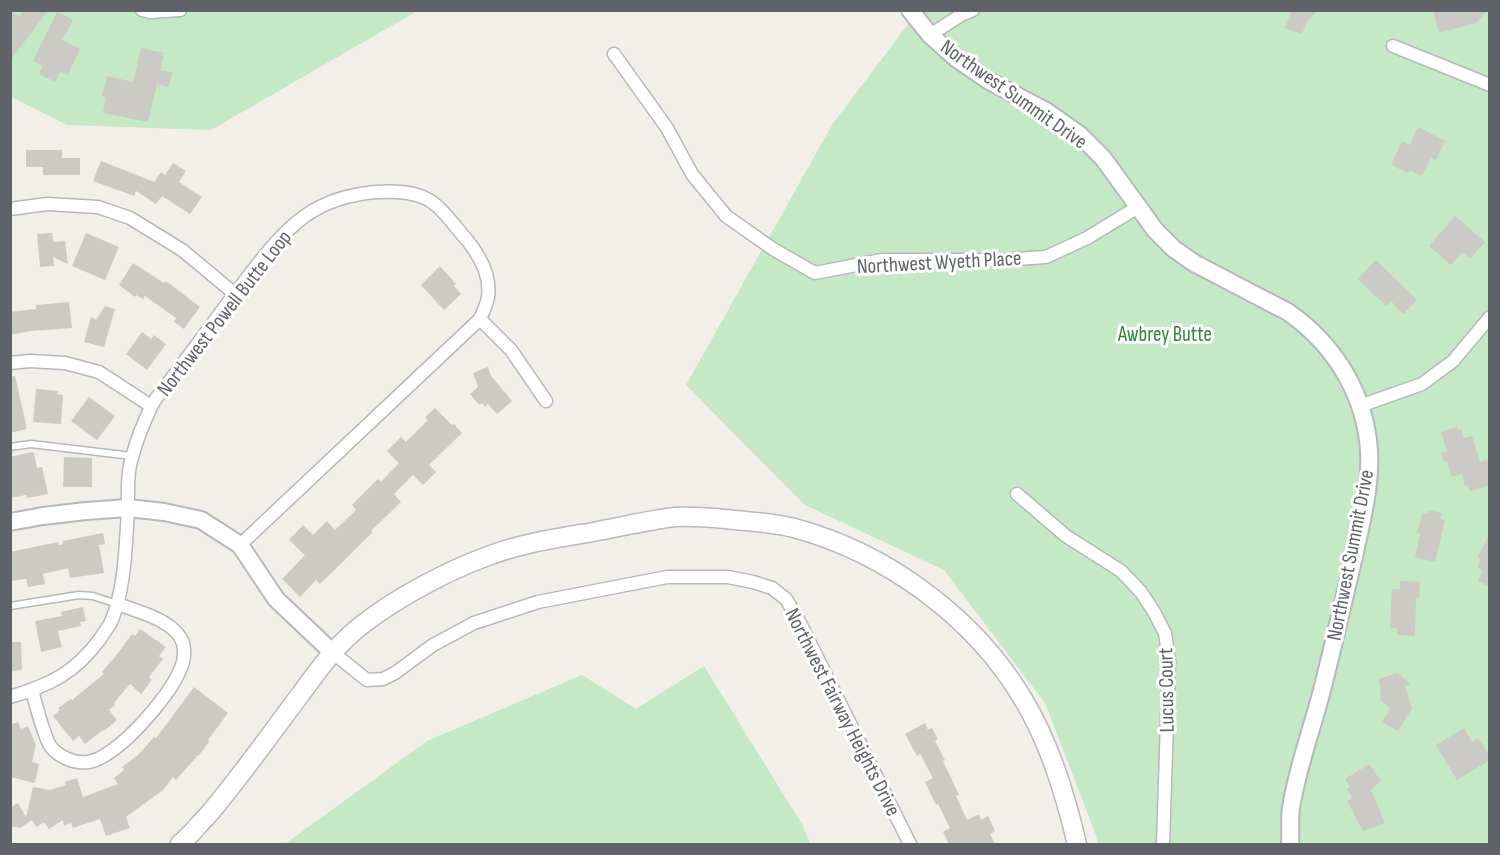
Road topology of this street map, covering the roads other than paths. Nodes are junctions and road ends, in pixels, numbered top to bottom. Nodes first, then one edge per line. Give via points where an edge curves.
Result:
1 (142, 10) edge
2 (180, 10) edge
3 (910, 10) edge
4 (973, 10) edge
5 (930, 35) junction
6 (1393, 46) dead end
7 (614, 54) dead end
8 (1490, 85) edge
9 (1137, 207) junction
10 (10, 209) edge
11 (235, 294) junction
12 (1490, 317) edge
13 (480, 319) junction
14 (10, 363) edge
15 (546, 401) dead end
16 (151, 405) junction
17 (1360, 406) junction
18 (10, 447) edge
19 (132, 456) junction
20 (1017, 494) dead end
21 (128, 508) junction
22 (10, 522) edge
23 (240, 545) junction
24 (118, 604) junction
25 (10, 606) edge
26 (332, 652) junction
27 (32, 690) junction
28 (10, 697) edge
29 (180, 844) edge
30 (910, 844) edge
31 (1077, 844) edge
32 (1163, 844) edge
33 (1290, 844) edge

1 - 2 street
3 - 5 street, Northwest Summit Drive
4 - 5 street
5 - 9 street, Northwest Summit Drive via 989,81 1046,111 1080,135 1103,158
6 - 8 street
7 - 9 street, Northwest Wyeth Place via 667,128 692,174 726,216 815,273 882,260 1046,257 1087,238
9 - 17 street, Northwest Summit Drive via 1174,249 1194,263 1302,322 1344,370
10 - 11 street via 47,204 98,207 130,218 182,250
11 - 13 street, Northwest Powell Butte Loop via 297,220 337,200 393,191 427,199 476,250 488,286 488,299
11 - 16 street, Northwest Powell Butte Loop
12 - 17 street via 1453,361 1422,384
13 - 15 street via 511,351
13 - 23 street
14 - 16 street via 65,363 99,372
16 - 19 street, Northwest Powell Butte Loop
17 - 33 street, Northwest Summit Drive via 1368,438 1368,485 1323,684 1298,771
18 - 19 lane via 31,444
19 - 21 street, Northwest Powell Butte Loop
20 - 32 street, Lucus Court via 1066,536 1120,571 1141,592 1165,633 1169,661
21 - 22 street
21 - 23 street via 201,520
21 - 24 street, Northwest Powell Butte Loop
23 - 26 street via 276,599
24 - 25 lane via 79,595
24 - 27 street, Northwest Powell Butte Loop via 110,625 75,668
24 - 27 street via 164,622 176,631 184,654 181,670 168,691 137,729 99,758 75,762 60,756 50,746
26 - 29 main road via 225,795
26 - 30 street, Northwest Fairway Heights Drive via 367,680 383,679 474,623 538,602 667,578 728,577 772,588 786,599 800,623
26 - 31 main road via 363,624 404,597 489,555 537,542 676,517 793,528 873,559 917,586 958,619 994,657 1023,699 1046,744
27 - 28 street, Northwest Powell Butte Loop

